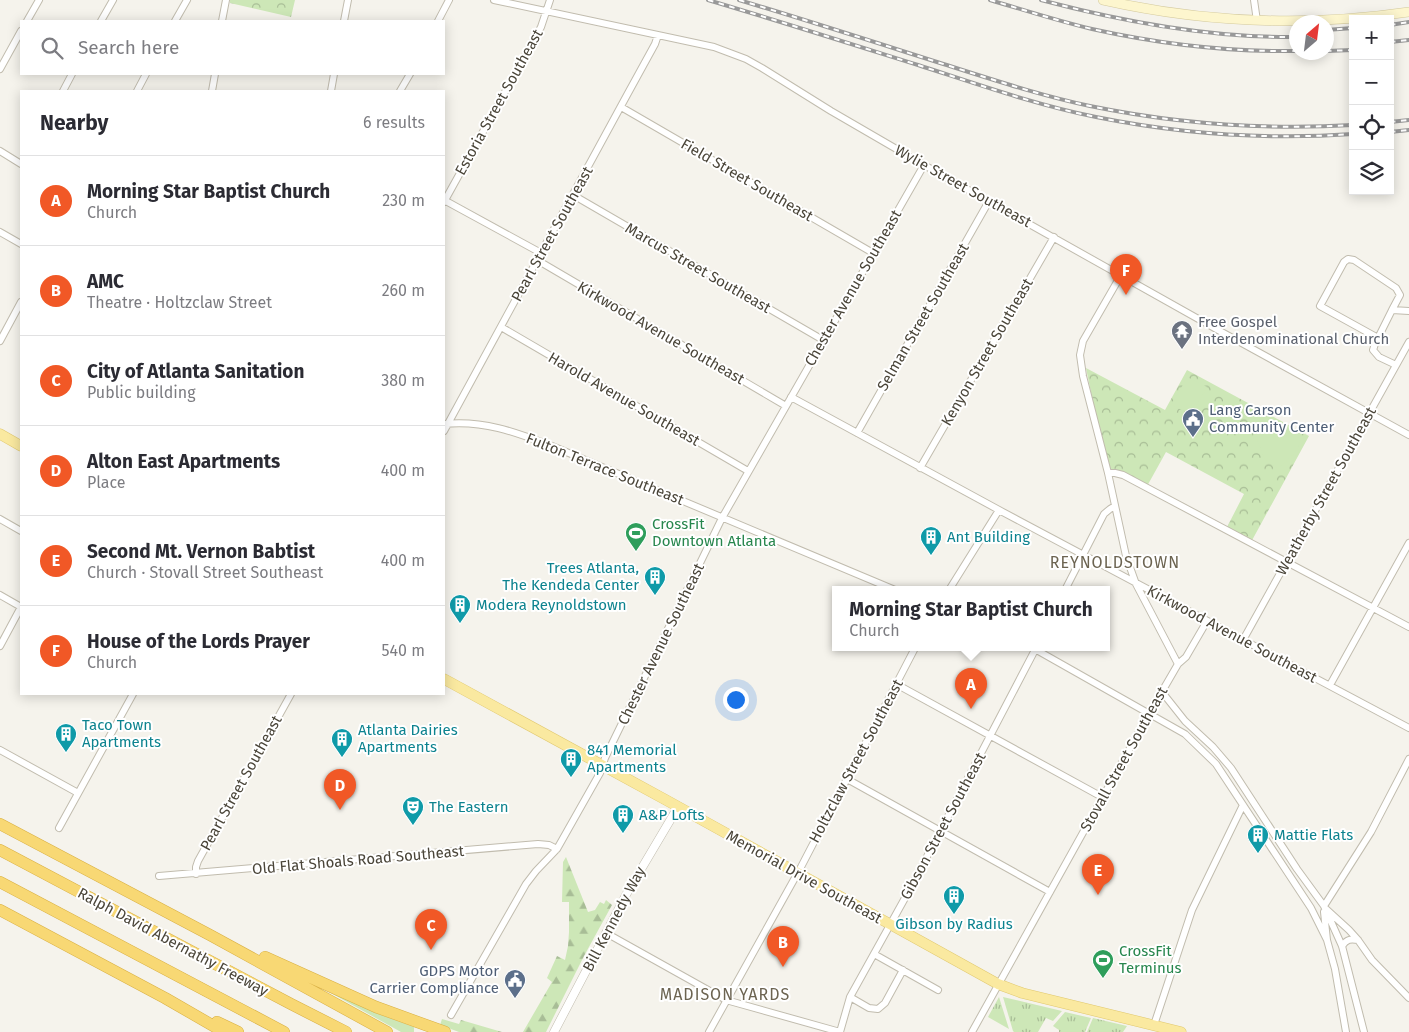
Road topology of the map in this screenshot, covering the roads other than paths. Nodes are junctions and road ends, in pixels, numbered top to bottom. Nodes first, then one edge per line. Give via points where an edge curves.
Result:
1 (39, 0) edge
2 (113, 0) edge
3 (187, 0) edge
4 (226, 0) edge
5 (348, 0) edge
6 (449, 0) edge
7 (494, 0) edge
8 (550, 0) edge
9 (1103, 0) edge
10 (1254, 0) edge
11 (547, 11) junction
12 (1409, 12) edge
13 (28, 20) edge
14 (102, 20) edge
15 (176, 20) edge
16 (222, 20) edge
17 (344, 20) edge
18 (439, 20) edge
19 (1257, 21) junction
20 (20, 33) edge
21 (658, 35) junction
22 (0, 68) edge
23 (71, 75) edge
24 (145, 75) edge
25 (215, 75) edge
26 (334, 75) edge
27 (409, 75) edge
28 (64, 90) edge
29 (138, 90) edge
30 (212, 90) edge
31 (331, 90) edge
32 (401, 90) edge
33 (621, 107) junction
34 (0, 151) edge
35 (20, 163) edge
36 (924, 165) junction
37 (572, 195) junction
38 (445, 199) edge
39 (989, 201) junction
40 (445, 202) edge
41 (0, 232) edge
42 (1054, 237) junction
43 (20, 243) edge
44 (541, 253) junction
45 (873, 253) junction
46 (537, 260) junction
47 (1121, 275) junction
48 (20, 304) edge
49 (1392, 310) junction
50 (1409, 310) edge
51 (501, 327) junction
52 (1378, 338) junction
53 (823, 340) junction
54 (0, 341) edge
55 (1409, 342) edge
56 (1396, 365) junction
57 (790, 397) junction
58 (786, 406) junction
59 (1369, 413) junction
60 (446, 424) edge
61 (856, 433) junction
62 (0, 434) edge
63 (1409, 435) edge
64 (20, 445) edge
65 (920, 468) junction
66 (748, 472) junction
67 (1108, 473) junction
68 (1116, 506) junction
69 (999, 510) junction
70 (722, 518) junction
71 (0, 519) edge
72 (20, 530) edge
73 (1409, 543) edge
74 (1083, 555) junction
75 (1287, 562) junction
76 (1136, 584) junction
77 (885, 586) edge
78 (952, 586) edge
79 (1067, 586) edge
80 (0, 595) edge
81 (20, 606) edge
82 (1373, 608) junction
83 (20, 609) edge
84 (1207, 621) junction
85 (1409, 627) edge
86 (1243, 640) junction
87 (0, 646) edge
88 (913, 651) edge
89 (1032, 651) edge
90 (1039, 651) edge
91 (1178, 664) junction
92 (445, 680) edge
93 (896, 684) junction
94 (1330, 685) junction
95 (1162, 692) junction
96 (132, 695) edge
97 (290, 695) edge
98 (1149, 714) junction
99 (1409, 728) edge
100 (1186, 734) junction
101 (990, 736) junction
102 (1213, 746) junction
103 (0, 750) edge
104 (1409, 759) edge
105 (602, 766) junction
106 (847, 779) junction
107 (78, 793) junction
108 (1102, 797) junction
109 (1243, 805) junction
110 (678, 807) junction
111 (0, 824) edge
112 (59, 828) dead end
113 (940, 831) junction
114 (557, 849) junction
115 (0, 850) edge
116 (196, 874) junction
117 (797, 874) junction
118 (159, 876) dead end
119 (0, 882) edge
120 (1050, 892) junction
121 (1324, 906) junction
122 (1311, 908) junction
123 (0, 910) edge
124 (1326, 919) junction
125 (890, 925) junction
126 (1349, 930) junction
127 (606, 934) junction
128 (210, 935) junction
129 (1327, 940) junction
130 (1358, 940) junction
131 (1342, 946) junction
132 (874, 954) junction
133 (903, 970) junction
134 (998, 984) junction
135 (938, 990) dead end
136 (850, 997) junction
137 (166, 998) junction
138 (1409, 998) edge
139 (726, 1000) junction
140 (451, 1015) dead end
141 (1154, 1025) junction
142 (224, 1032) edge
143 (238, 1032) edge
144 (284, 1032) edge
145 (346, 1032) edge
146 (386, 1032) edge
147 (446, 1032) edge
148 (554, 1032) edge
149 (709, 1032) edge
150 (840, 1032) edge
151 (972, 1032) edge
152 (1181, 1032) edge
153 (1346, 1032) edge
154 (1364, 1032) edge

1 - 13 street
2 - 14 street
3 - 15 street
4 - 16 street
5 - 17 street
6 - 18 street
7 - 11 street, Wylie Street Southeast
8 - 11 street, Estoria Street Southeast
9 - 19 main road via 1191,16
10 - 19 street
11 - 21 street, Wylie Street Southeast
11 - 38 street, Estoria Street Southeast
12 - 19 main road via 1313,21
20 - 22 street
21 - 33 street, Pearl Street Southeast
21 - 36 street, Wylie Street Southeast via 714,47 746,59 830,112
23 - 28 street
24 - 29 street
25 - 30 street
26 - 31 street
27 - 32 street
33 - 37 street, Pearl Street Southeast
33 - 45 street, Field Street Southeast
34 - 35 street
36 - 39 street, Wylie Street Southeast
36 - 45 street, Chester Avenue Southeast
37 - 44 street, Pearl Street Southeast
37 - 53 street, Marcus Street Southeast
39 - 42 street, Wylie Street Southeast
39 - 61 street, Selman Street Southeast
40 - 44 street
41 - 43 street
42 - 47 street, Wylie Street Southeast
42 - 65 street, Kenyon Street Southeast
44 - 46 street, Pearl Street Southeast
45 - 53 street, Chester Avenue Southeast
46 - 51 street, Pearl Street Southeast
46 - 58 street, Kirkwood Avenue Southeast
47 - 59 street, Wylie Street Southeast
47 - 67 street via 1083,341 1080,355
48 - 54 street
49 - 50 street
49 - 52 street
49 - 52 street via 1400,295 1396,288 1354,260 1344,262 1320,306
51 - 60 street, Pearl Street Southeast
51 - 66 street, Harold Avenue Southeast
52 - 56 street via 1373,350
53 - 57 street, Chester Avenue Southeast
55 - 56 street, Weatherby Street Southeast
56 - 59 street, Weatherby Street Southeast
57 - 58 street, Chester Avenue Southeast
57 - 61 street, Kirkwood Avenue Southeast
58 - 66 street, Chester Avenue Southeast
59 - 63 street, Wylie Street Southeast
59 - 75 street, Weatherby Street Southeast
60 - 70 street, Fulton Terrace Southeast via 482,424 514,432
61 - 65 street, Kirkwood Avenue Southeast
62 - 64 main road
65 - 69 street, Kirkwood Avenue Southeast
66 - 70 street, Chester Avenue Southeast
67 - 68 street
67 - 75 street via 1123,475
68 - 74 street via 1104,514
68 - 76 street via 1126,556
69 - 74 street, Kirkwood Avenue Southeast
69 - 78 street
70 - 77 street, Fulton Terrace Southeast
70 - 105 street, Chester Avenue Southeast
71 - 72 street
73 - 82 street
74 - 76 street, Kirkwood Avenue Southeast
74 - 79 street
75 - 82 street
75 - 86 street, Weatherby Street Southeast
76 - 84 street, Kirkwood Avenue Southeast
76 - 91 street
80 - 81 street
82 - 85 street
82 - 94 street
83 - 87 street
84 - 86 street, Kirkwood Avenue Southeast
84 - 91 street, Stovall Street Southeast via 1186,657
86 - 94 street, Kirkwood Avenue Southeast
88 - 93 street, Holtzclaw Street Southeast
89 - 101 street, Gibson Street Southeast
90 - 98 street
91 - 95 street, Stovall Street Southeast
92 - 105 main road, Memorial Drive Southeast
93 - 101 street
93 - 106 street, Holtzclaw Street Southeast
94 - 99 street, Kirkwood Avenue Southeast
95 - 98 street, Stovall Street Southeast
95 - 102 street via 1185,721
96 - 107 street
97 - 116 street, Pearl Street Southeast via 198,861
98 - 100 street
98 - 108 street, Stovall Street Southeast
100 - 102 street
100 - 109 street via 1216,764
101 - 108 street
101 - 113 street, Gibson Street Southeast
102 - 121 street
103 - 107 street
104 - 121 street via 1371,832
105 - 110 main road, Memorial Drive Southeast
105 - 114 street, Chester Avenue Southeast
106 - 113 street
106 - 117 street, Holtzclaw Street Southeast
107 - 112 street
108 - 120 street, Stovall Street Southeast
109 - 122 street
109 - 141 street via 1192,910
110 - 117 main road, Memorial Drive Southeast
110 - 127 street, Bill Kennedy Way
111 - 128 highway
113 - 120 street
113 - 125 street, Gibson Street Southeast
114 - 116 street, Old Flat Shoals Road Southeast via 538,844
114 - 140 street, Chester Avenue Southeast via 526,884
115 - 145 highway, Ralph David Abernathy Freeway
116 - 118 street, Old Flat Shoals Road Southeast
117 - 125 main road, Memorial Drive Southeast
117 - 139 street, Holtzclaw Street Southeast
119 - 144 highway, Ralph David Abernathy Freeway
120 - 134 street, Stovall Street Southeast
121 - 124 street
121 - 126 street
122 - 124 street
122 - 129 street
123 - 137 highway
124 - 126 street
124 - 129 street
124 - 131 street
125 - 132 street, Gibson Street Southeast
125 - 134 main road, Memorial Drive Southeast
126 - 130 street
127 - 139 street
127 - 148 street, Bill Kennedy Way
128 - 146 highway
128 - 147 highway via 244,947 376,1007
129 - 153 street
130 - 131 street via 1350,939
130 - 138 street via 1372,960
131 - 154 street
132 - 133 street
132 - 136 street, Gibson Street Southeast
133 - 135 street
133 - 136 street via 885,1003 878,1009 869,1008
134 - 141 main road, Memorial Drive Southeast via 1022,993
134 - 151 street, Stovall Street Southeast
136 - 150 street, Gibson Street Southeast
137 - 142 highway
137 - 143 highway
139 - 149 street, Holtzclaw Street Southeast
139 - 150 street
141 - 152 main road, Memorial Drive Southeast

